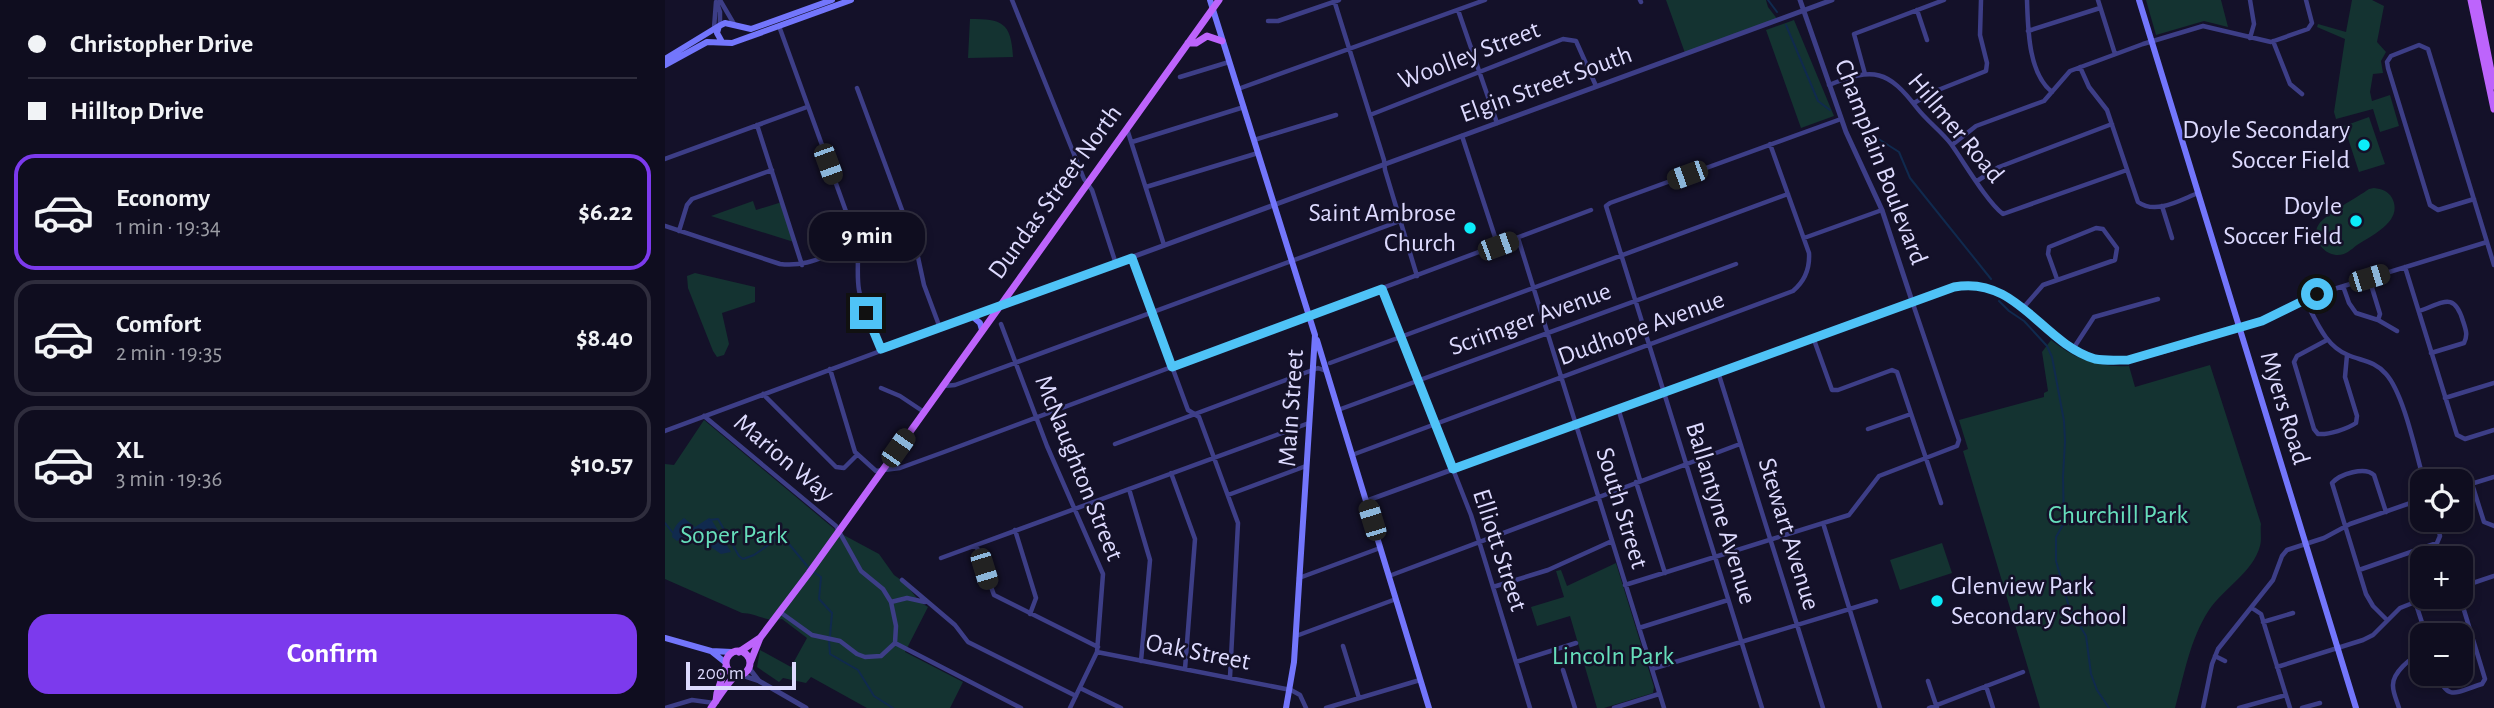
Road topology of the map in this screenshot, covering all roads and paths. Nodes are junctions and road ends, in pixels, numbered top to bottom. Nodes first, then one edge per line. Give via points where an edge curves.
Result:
1 (832, 0) edge
2 (851, 0) edge
3 (1012, 0) edge
4 (1210, 0) edge
5 (1219, 0) edge
6 (1336, 0) edge
7 (1485, 0) edge
8 (1800, 0) edge
9 (1832, 0) edge
10 (1944, 0) edge
11 (1981, 0) edge
12 (2027, 0) edge
13 (2098, 0) edge
14 (2139, 0) edge
15 (2250, 0) edge
16 (2306, 0) edge
17 (2471, 0) edge
18 (2477, 0) edge
19 (717, 1) edge
20 (1213, 9) junction
21 (2100, 9) junction
22 (1458, 10) junction
23 (1804, 10) junction
24 (1917, 10) junction
25 (1268, 21) dead end
26 (734, 24) junction
27 (779, 26) junction
28 (718, 27) junction
29 (2028, 32) junction
30 (2250, 38) junction
31 (1927, 40) dead end
32 (1222, 41) junction
33 (2151, 41) junction
34 (2273, 41) junction
35 (722, 42) junction
36 (735, 42) junction
37 (1188, 43) junction
38 (1350, 49) junction
39 (2115, 54) junction
40 (665, 58) edge
41 (1229, 62) junction
42 (665, 65) edge
43 (2080, 67) junction
44 (1478, 72) junction
45 (1865, 74) junction
46 (1180, 77) dead end
47 (1829, 85) junction
48 (1596, 86) junction
49 (2494, 86) edge
50 (857, 88) dead end
51 (1238, 89) junction
52 (2052, 92) junction
53 (2302, 94) dead end
54 (1914, 103) junction
55 (807, 107) junction
56 (1244, 107) junction
57 (2494, 110) edge
58 (1370, 114) junction
59 (1336, 115) dead end
60 (1841, 119) junction
61 (1497, 123) junction
62 (2112, 124) junction
63 (757, 125) junction
64 (1127, 129) junction
65 (1462, 136) junction
66 (1254, 140) junction
67 (1132, 142) junction
68 (1770, 145) junction
69 (1952, 145) junction
70 (1258, 153) junction
71 (665, 159) edge
72 (1385, 165) junction
73 (772, 170) junction
74 (2127, 170) junction
75 (1977, 181) junction
76 (1088, 184) junction
77 (1146, 187) junction
78 (2198, 193) junction
79 (1788, 194) junction
80 (2474, 198) junction
81 (1275, 206) junction
82 (2162, 206) junction
83 (1591, 210) dead end
84 (1882, 210) junction
85 (1400, 221) junction
86 (665, 226) edge
87 (679, 231) junction
88 (1518, 238) junction
89 (1804, 238) junction
90 (2172, 238) dead end
91 (2487, 242) junction
92 (857, 246) junction
93 (1164, 246) junction
94 (1498, 246) junction
95 (916, 248) junction
96 (1622, 255) junction
97 (1132, 258) junction
98 (1291, 261) junction
99 (1116, 264) junction
100 (1736, 264) dead end
101 (802, 265) junction
102 (2494, 265) edge
103 (2405, 267) junction
104 (1417, 276) junction
105 (2369, 278) junction
106 (2057, 279) junction
107 (2343, 286) junction
108 (1534, 288) junction
109 (1382, 289) junction
110 (2158, 299) dead end
111 (1912, 300) junction
112 (2305, 300) junction
113 (1635, 301) junction
114 (999, 306) junction
115 (2024, 308) junction
116 (2419, 311) junction
117 (1152, 312) junction
118 (972, 316) junction
119 (1310, 316) junction
120 (2378, 320) junction
121 (1001, 324) dead end
122 (940, 328) junction
123 (2240, 328) junction
124 (982, 330) junction
125 (2397, 331) dead end
126 (1548, 333) junction
127 (1315, 335) junction
128 (1400, 337) junction
129 (1813, 337) junction
130 (2327, 340) junction
131 (1649, 346) junction
132 (881, 349) junction
133 (2073, 349) junction
134 (2431, 353) junction
135 (2347, 355) junction
136 (1016, 363) junction
137 (1330, 363) dead end
138 (1172, 367) junction
139 (830, 369) junction
140 (1326, 371) junction
141 (1313, 372) junction
142 (1718, 372) junction
143 (1562, 378) junction
144 (1418, 381) junction
145 (2494, 383) edge
146 (943, 386) junction
147 (881, 388) dead end
148 (1664, 391) junction
149 (763, 394) junction
150 (2445, 398) junction
151 (1618, 408) junction
152 (1338, 410) junction
153 (924, 412) junction
154 (1195, 414) junction
155 (1911, 414) junction
156 (704, 416) junction
157 (1036, 418) junction
158 (1309, 423) junction
159 (1576, 424) junction
160 (1435, 425) junction
161 (1868, 429) dead end
162 (2494, 430) edge
163 (665, 431) edge
164 (1115, 444) dead end
165 (1740, 444) junction
166 (1352, 455) junction
167 (857, 456) junction
168 (1214, 458) junction
169 (1926, 459) junction
170 (1686, 464) junction
171 (1306, 466) junction
172 (1453, 469) junction
173 (2420, 469) edge
174 (882, 472) junction
175 (1171, 473) junction
176 (2494, 477) edge
177 (1638, 481) junction
178 (2473, 484) edge
179 (2473, 487) edge
180 (1129, 489) junction
181 (1228, 495) junction
182 (1598, 497) junction
183 (1366, 501) junction
184 (1941, 503) dead end
185 (2410, 503) edge
186 (1075, 509) junction
187 (2386, 512) junction
188 (1823, 523) junction
189 (2494, 526) edge
190 (2345, 527) junction
191 (1015, 530) junction
192 (839, 531) junction
193 (2439, 532) edge
194 (1770, 540) junction
195 (1612, 541) junction
196 (1479, 542) junction
197 (2306, 544) junction
198 (976, 545) junction
199 (1380, 548) junction
200 (1715, 557) junction
201 (941, 558) dead end
202 (2359, 570) junction
203 (1665, 573) junction
204 (1389, 576) junction
205 (2494, 576) edge
206 (1299, 578) junction
207 (902, 580) dead end
208 (2473, 583) edge
209 (1625, 585) junction
210 (1493, 587) junction
211 (1396, 599) junction
212 (1728, 600) junction
213 (1875, 601) dead end
214 (891, 602) junction
215 (926, 603) junction
216 (2410, 603) edge
217 (2252, 608) junction
218 (1849, 609) junction
219 (780, 612) junction
220 (2293, 613) dead end
221 (1030, 614) junction
222 (2386, 620) junction
223 (2263, 622) junction
224 (1797, 625) junction
225 (1639, 628) junction
226 (1296, 636) junction
227 (665, 638) edge
228 (760, 638) junction
229 (2473, 638) edge
230 (895, 643) junction
231 (1576, 643) dead end
232 (1741, 643) junction
233 (1343, 646) dead end
234 (2338, 649) junction
235 (1098, 650) junction
236 (711, 651) junction
237 (736, 652) junction
238 (2215, 656) junction
239 (2410, 660) edge
240 (1141, 661) junction
241 (2225, 661) dead end
242 (1516, 662) junction
243 (726, 664) junction
244 (750, 666) junction
245 (2277, 667) junction
246 (1185, 669) junction
247 (1563, 670) dead end
248 (1652, 670) junction
249 (2023, 672) dead end
250 (739, 675) junction
251 (1230, 677) junction
252 (1421, 679) junction
253 (759, 681) junction
254 (1928, 681) dead end
255 (1986, 686) junction
256 (2442, 686) edge
257 (1080, 688) junction
258 (1291, 691) junction
259 (1659, 694) junction
260 (2286, 695) junction
261 (1076, 696) junction
262 (1359, 698) junction
263 (2320, 703) dead end
264 (714, 704) edge
265 (1936, 706) edge
266 (665, 708) edge
267 (806, 708) edge
268 (1021, 708) edge
269 (1070, 708) edge
270 (1121, 708) edge
271 (1286, 708) edge
272 (1306, 708) edge
273 (1326, 708) edge
274 (1429, 708) edge
275 (1530, 708) edge
276 (1575, 708) edge
277 (1614, 708) edge
278 (1664, 708) edge
279 (1762, 708) edge
280 (1823, 708) edge
281 (1880, 708) edge
282 (1929, 708) edge
283 (1993, 708) edge
284 (2203, 708) edge
285 (2239, 708) edge
286 (2290, 708) edge
287 (2302, 708) edge
288 (2356, 708) edge
289 (2399, 708) edge

1 - 26 main road via 751,29
2 - 27 main road
3 - 76 street
4 - 20 main road, Main Street
5 - 20 main road, Dundas Street North
6 - 25 street
6 - 38 street
7 - 22 street
8 - 23 street, Champlain Boulevard
9 - 23 street, Elgin Street South
10 - 24 street
11 - 54 street via 1986,71
12 - 29 street
13 - 21 street
14 - 33 main road, Myers Road
15 - 30 street via 2254,21
16 - 34 street via 2312,20 2309,27
17 - 57 main road
18 - 49 main road
19 - 26 street
19 - 28 street
20 - 32 main road, Main Street
20 - 37 main road, Dundas Street North
21 - 29 street
21 - 39 street
22 - 38 street
22 - 44 street
23 - 47 street, Champlain Boulevard
23 - 48 street, Elgin Street South
24 - 31 street
24 - 45 street via 1854,34
26 - 28 main road
26 - 36 main road via 739,33
27 - 36 main road
27 - 55 street
28 - 35 main road
28 - 40 main road
29 - 52 street via 2042,79
30 - 33 street via 2203,26
30 - 34 street
32 - 37 main road via 1207,36
32 - 41 main road, Main Street
33 - 39 street
33 - 78 main road, Myers Road
34 - 53 street via 2290,84
35 - 36 main road
35 - 42 main road via 707,42
37 - 64 main road, Dundas Street North
38 - 51 street
38 - 58 street
39 - 43 street
41 - 46 street
41 - 51 main road, Main Street
43 - 52 street
43 - 62 street
44 - 48 street, Woolley Street via 1570,39 1576,41
44 - 58 street, Woolley Street
44 - 61 street
45 - 47 street, Hillmer Road
45 - 54 street, Hillmer Road via 1891,80
47 - 60 street, Champlain Boulevard
48 - 61 street, Elgin Street South
50 - 95 street
51 - 56 main road, Main Street
52 - 69 street via 2039,103 1976,127
54 - 69 street, Hillmer Road
55 - 63 street
55 - 92 street
56 - 66 main road, Main Street
56 - 67 street
58 - 72 street
59 - 66 street
60 - 68 street
60 - 84 street, Champlain Boulevard
61 - 65 street, Elgin Street South
62 - 74 street
62 - 75 street via 1999,167
63 - 71 street
63 - 73 street
64 - 67 street
64 - 76 main road, Dundas Street North
65 - 72 street, Elgin Street South
65 - 94 street
66 - 70 main road, Main Street
67 - 77 street
68 - 79 street, Dudhope Avenue
68 - 96 street, Ballantyne Avenue via 1609,203
69 - 75 street, Hillmer Road
70 - 77 street
70 - 81 main road, Main Street
72 - 81 street, Elgin Street South
72 - 85 street
73 - 87 street via 692,199
73 - 101 street
74 - 75 street, Hillmer Road via 2003,214
74 - 82 street via 2138,201 2150,208
76 - 99 street
76 - 114 main road, Dundas Street North
77 - 93 street
78 - 82 street
78 - 123 main road, Myers Road
79 - 89 street, Dudhope Avenue
79 - 96 street
80 - 80 street via 2428,50 2419,45 2391,56 2388,68 2430,205 2438,209
80 - 91 street
81 - 93 street, Elgin Street South
81 - 98 main road, Main Street
82 - 90 street
83 - 88 street
84 - 89 street
84 - 111 street, Champlain Boulevard
85 - 98 street
85 - 104 street
86 - 87 street
87 - 101 street via 780,264
88 - 94 street
88 - 108 street, South Street
89 - 131 street, Dudhope Avenue via 1808,269 1793,291
91 - 102 street
91 - 103 street
92 - 95 street
92 - 101 street
92 - 132 street via 859,290
93 - 97 street, Elgin Street South
94 - 104 street
95 - 122 street
96 - 108 street
96 - 113 street, Ballantyne Avenue
97 - 99 street, Elgin Street South
97 - 117 street
98 - 117 street
98 - 119 main road, Main Street
99 - 114 street, Elgin Street South
100 - 113 street, Scrimger Avenue
103 - 105 street
103 - 116 street
104 - 109 street
105 - 107 street
105 - 120 street
106 - 106 street via 2115,261 2117,248 2103,229 2049,247
106 - 115 street via 2043,285
107 - 112 street
107 - 120 street via 2356,313
108 - 126 street, South Street
108 - 128 street
109 - 119 street
109 - 128 street, Elliott Street
110 - 133 street via 2094,317
111 - 115 street via 1972,285 1997,291
111 - 129 street
111 - 169 street, Champlain Boulevard via 1959,441 1954,448
112 - 123 street via 2270,319
112 - 130 street
113 - 126 street, Scrimger Avenue
113 - 131 street, Ballantyne Avenue
114 - 118 street
114 - 124 main road, Dundas Street North
115 - 133 street
116 - 134 street
116 - 134 street via 2454,303 2466,332 2463,343
117 - 136 street
117 - 138 street
118 - 122 street
118 - 124 main road
119 - 127 main road, Main Street
119 - 138 street
120 - 125 street
121 - 136 street, McNaughton Street
122 - 132 street
123 - 133 street via 2128,360 2097,359
123 - 197 main road, Myers Road
124 - 146 main road, Dundas Street North
126 - 143 street, South Street
126 - 144 street, Scrimger Avenue
127 - 140 main road
127 - 141 main road, Main Street
128 - 137 street
128 - 144 street, Elliott Street
129 - 142 street
129 - 155 street via 1832,390 1892,370 1897,372
130 - 135 street
130 - 135 street via 2294,362 2313,429 2320,435 2357,420 2345,377
131 - 143 street, Dudhope Avenue
131 - 148 street, Ballantyne Avenue
132 - 139 street
134 - 150 street
135 - 173 street via 2376,365 2392,381
136 - 146 street
136 - 157 street, McNaughton Street
138 - 154 street via 1188,410
138 - 157 street
139 - 149 street
139 - 167 street
140 - 141 street
140 - 152 main road
141 - 154 street
141 - 158 main road, Main Street
142 - 148 street
142 - 165 street, Stewart Avenue
143 - 159 street, South Street
143 - 160 street, Dudhope Avenue
144 - 152 street, Scrimger Avenue
144 - 160 street, Elliott Street
145 - 150 street
146 - 153 main road, Dundas Street North
147 - 153 street
148 - 151 street
148 - 170 street, Ballantyne Avenue
149 - 156 street
149 - 167 street via 836,467 844,468
150 - 162 street via 2459,438
151 - 159 street
151 - 177 street
152 - 166 main road
153 - 174 main road, Dundas Street North
154 - 164 street
154 - 168 street
155 - 161 street
155 - 169 street
156 - 163 street
156 - 192 street, Marion Way
157 - 174 street
157 - 186 street, McNaughton Street
158 - 168 street
158 - 171 main road, Main Street
159 - 172 street
159 - 182 street, South Street
160 - 166 street, Dudhope Avenue
160 - 172 street, Elliott Street
165 - 170 street
165 - 194 street, Stewart Avenue
166 - 183 main road
167 - 174 street
168 - 175 street
168 - 181 street
169 - 184 street
169 - 188 street via 1879,476 1849,515
170 - 177 street
170 - 200 street, Ballantyne Avenue
171 - 181 street
171 - 206 main road, Main Street
172 - 183 street
172 - 196 street, Elliott Street
174 - 192 main road, Dundas Street North
175 - 180 street
175 - 246 street via 1195,538
176 - 178 street
177 - 182 street
177 - 203 street
179 - 189 street via 2484,522
180 - 186 street
180 - 240 street via 1150,560
181 - 251 street via 1238,523
182 - 195 street, South Street
182 - 196 street
183 - 199 main road
185 - 187 street
186 - 191 street
186 - 235 street, McNaughton Street via 1103,574
187 - 190 street
187 - 190 street via 2371,471 2336,478 2332,487
188 - 194 street
188 - 218 street
190 - 197 street
190 - 202 street
191 - 198 street
191 - 221 street via 1036,598
192 - 214 street, Marion Way via 860,570
192 - 219 main road, Dundas Street North
193 - 202 street via 2437,543
194 - 200 street
194 - 224 street, Stewart Avenue
195 - 209 street, South Street
195 - 210 street via 1548,570
196 - 204 street
196 - 210 street, Elliott Street
197 - 217 street via 2287,550 2273,580
197 - 234 main road, Myers Road
198 - 201 street
198 - 221 street, Oak Street via 991,592
199 - 204 main road
199 - 206 street
200 - 203 street
200 - 212 street, Ballantyne Avenue
202 - 222 street via 2368,599
203 - 209 street
204 - 211 main road
205 - 208 street
206 - 226 main road, Main Street
207 - 215 street
209 - 225 street, South Street
210 - 242 street, Elliott Street
211 - 226 street
211 - 252 main road
212 - 225 street
212 - 232 street, Ballantyne Avenue
213 - 218 street
214 - 215 street via 907,598
214 - 230 street
215 - 261 street via 955,625 968,642
216 - 222 street
217 - 223 street
217 - 238 street
218 - 224 street
218 - 281 street
219 - 228 main road, Dundas Street North
219 - 230 street via 812,635 840,641 865,657 881,656
220 - 223 street
221 - 235 street, Oak Street
222 - 234 street via 2367,639
223 - 245 street
224 - 232 street
224 - 280 street, Stewart Avenue
225 - 248 street, South Street
226 - 258 main road, Main Street
227 - 236 main road
228 - 237 main road, Dundas Street North
228 - 244 main road, Dundas Street North
229 - 256 street via 2485,679 2482,684 2453,693
230 - 268 street
231 - 242 street
232 - 248 street
232 - 279 street, Ballantyne Avenue
233 - 262 street
234 - 245 street
234 - 288 main road, Myers Road
235 - 240 street, Oak Street
235 - 257 street, McNaughton Street
236 - 237 main road
236 - 243 main road
237 - 243 main road via 727,656
237 - 244 main road via 747,657
238 - 241 street
238 - 284 street
239 - 289 street via 2394,679
240 - 246 street, Oak Street
242 - 275 street, Elliott Street
243 - 250 main road
243 - 264 main road
244 - 250 main road
244 - 253 street
245 - 260 street
246 - 251 street, Oak Street
247 - 276 street
248 - 259 street, South Street
249 - 255 street
250 - 253 street
250 - 264 main road
251 - 258 street, Oak Street
252 - 262 street
252 - 274 main road
253 - 267 street
254 - 265 street
255 - 265 street
255 - 283 street
257 - 261 street, McNaughton Street
257 - 270 street
258 - 271 main road, Main Street
258 - 272 street via 1300,695
259 - 277 street
259 - 278 street, South Street
260 - 285 street
260 - 286 street
261 - 269 street, McNaughton Street
262 - 273 street
263 - 287 street
264 - 266 street via 692,699
265 - 282 street

